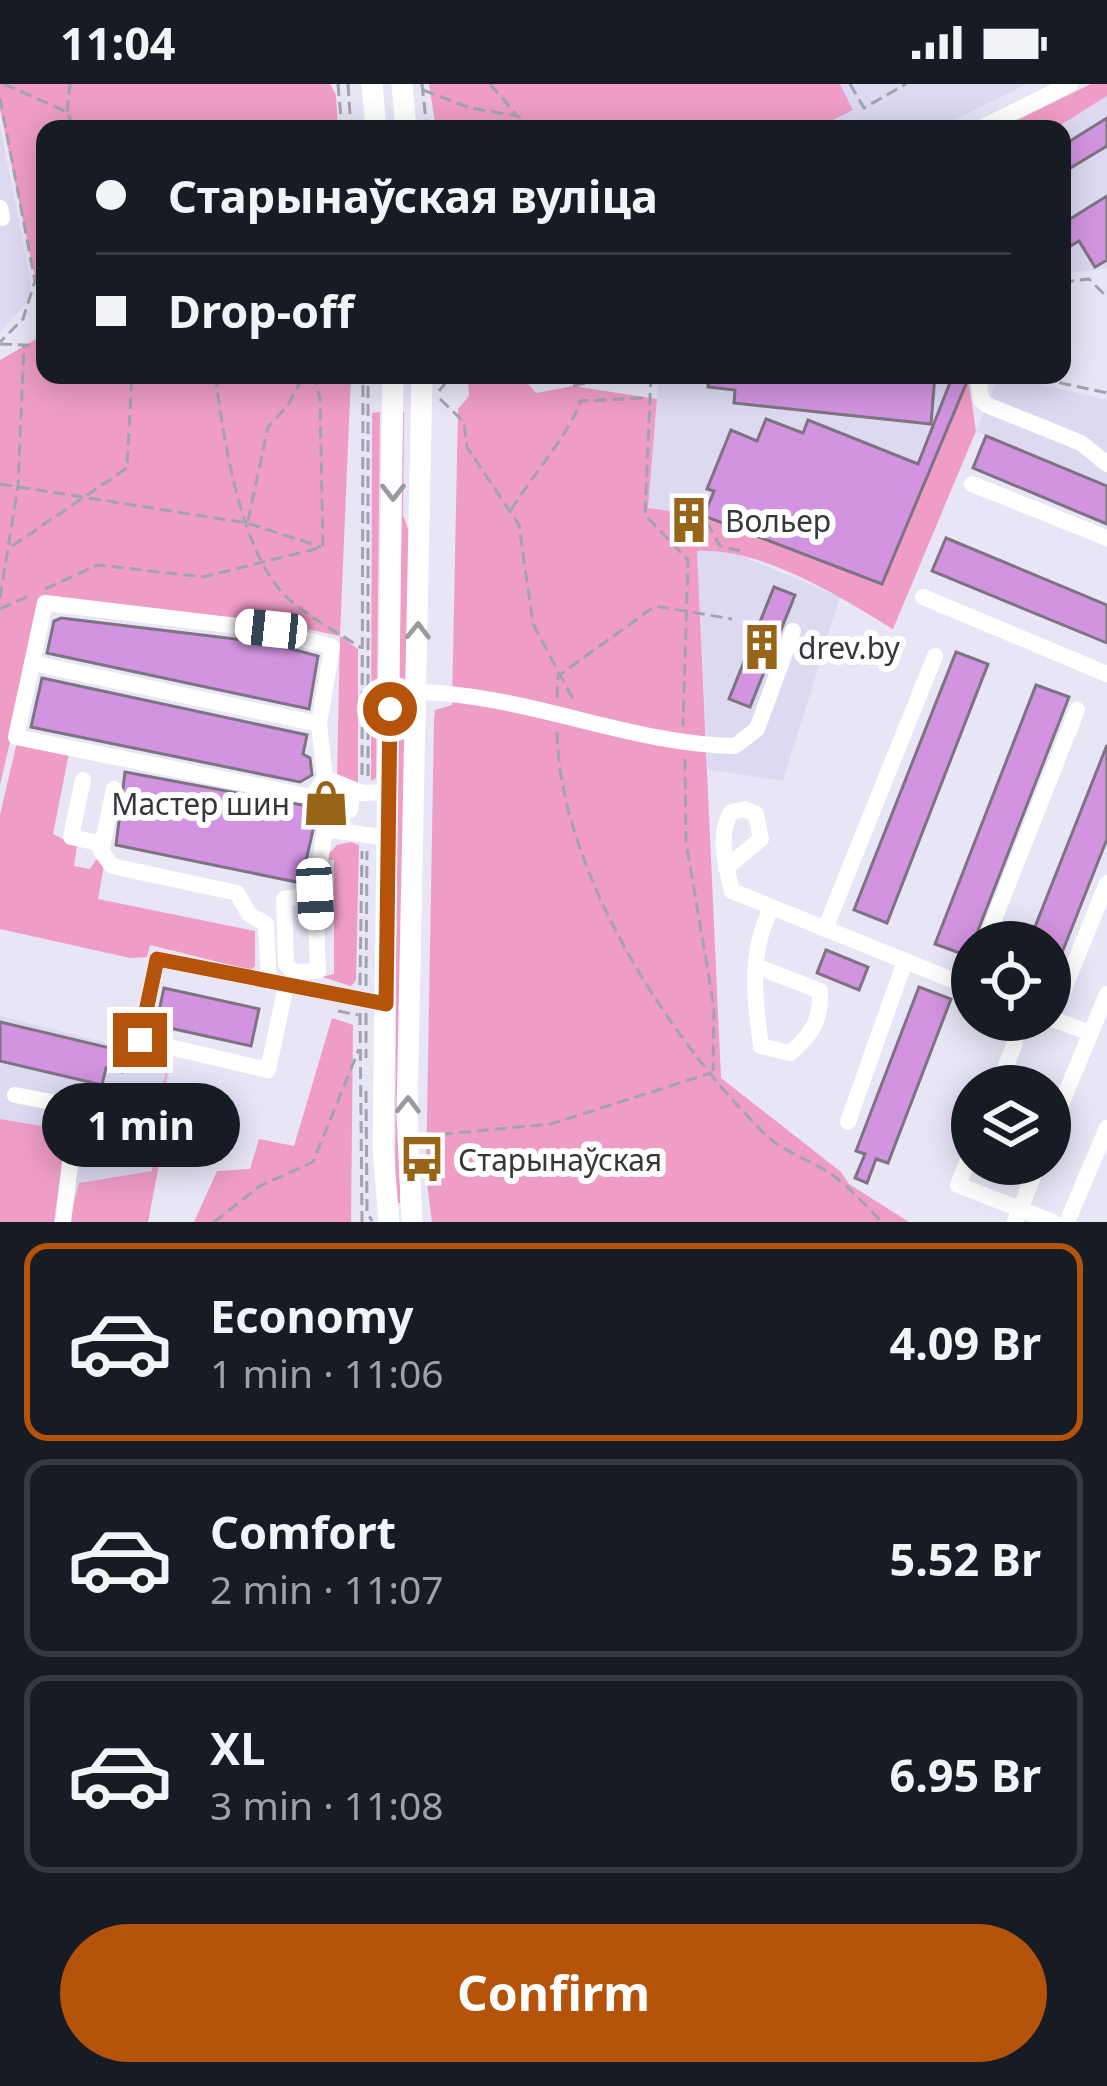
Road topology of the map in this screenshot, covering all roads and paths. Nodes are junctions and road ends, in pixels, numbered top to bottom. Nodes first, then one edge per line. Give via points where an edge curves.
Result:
1 (4, 84) edge
2 (70, 84) edge
3 (338, 84) edge
4 (348, 84) edge
5 (490, 84) edge
6 (850, 84) edge
7 (906, 84) edge
8 (1070, 84) edge
9 (416, 86) edge
10 (359, 95) edge
11 (0, 98) edge
12 (67, 112) junction
13 (518, 116) junction
14 (70, 120) edge
15 (341, 120) edge
16 (408, 120) edge
17 (425, 120) edge
18 (523, 120) edge
19 (997, 120) edge
20 (1071, 281) edge
21 (1107, 297) edge
22 (0, 343) edge
23 (24, 346) junction
24 (36, 346) edge
25 (132, 384) edge
26 (216, 384) edge
27 (299, 384) edge
28 (316, 384) edge
29 (393, 384) edge
30 (422, 384) edge
31 (581, 384) edge
32 (649, 384) edge
33 (979, 384) edge
34 (1066, 384) edge
35 (572, 386) dead end
36 (1107, 393) edge
37 (646, 396) junction
38 (438, 398) dead end
39 (1107, 464) edge
40 (0, 484) edge
41 (972, 484) dead end
42 (19, 486) junction
43 (88, 497) junction
44 (694, 510) dead end
45 (510, 511) junction
46 (247, 523) junction
47 (1107, 538) edge
48 (8, 548) junction
49 (323, 548) junction
50 (745, 552) dead end
51 (266, 565) junction
52 (0, 598) edge
53 (923, 598) dead end
54 (682, 608) junction
55 (0, 609) edge
56 (732, 619) dead end
57 (793, 631) dead end
58 (368, 652) dead end
59 (935, 656) dead end
60 (32, 663) junction
61 (1107, 674) edge
62 (558, 676) junction
63 (417, 692) junction
64 (556, 710) junction
65 (1077, 710) dead end
66 (591, 719) junction
67 (320, 724) junction
68 (685, 742) junction
69 (325, 778) junction
70 (82, 780) dead end
71 (114, 789) dead end
72 (352, 790) junction
73 (389, 792) junction
74 (344, 808) dead end
75 (388, 838) junction
76 (103, 844) junction
77 (726, 868) dead end
78 (1107, 883) edge
79 (315, 894) junction
80 (772, 908) junction
81 (993, 921) edge
82 (825, 929) junction
83 (905, 962) junction
84 (756, 966) junction
85 (1071, 974) edge
86 (951, 977) edge
87 (278, 984) junction
88 (1107, 994) edge
89 (386, 1004) junction
90 (1096, 1027) edge
91 (1015, 1043) dead end
92 (360, 1048) dead end
93 (1006, 1065) edge
94 (712, 1073) junction
95 (1071, 1084) edge
96 (15, 1095) dead end
97 (77, 1107) junction
98 (140, 1119) dead end
99 (848, 1122) dead end
100 (423, 1136) dead end
101 (1105, 1139) edge
102 (960, 1185) edge
103 (1029, 1185) edge
104 (385, 1215) edge
105 (1018, 1216) edge
106 (63, 1222) edge
107 (214, 1222) edge
108 (412, 1222) edge
109 (882, 1222) edge
110 (1052, 1222) edge
111 (1067, 1222) edge

1 - 12 path
2 - 12 path
3 - 15 path
4 - 10 path
5 - 13 path
6 - 7 path via 864,108
8 - 19 street
9 - 13 path
9 - 16 main road
9 - 17 path
11 - 22 path via 35,281 23,319
12 - 14 path
13 - 18 path
20 - 21 path via 1089,279
22 - 23 path
23 - 24 path
23 - 42 path
25 - 43 path via 127,468
26 - 46 path
27 - 46 path via 268,427
28 - 49 path
29 -> 73 main road
63 -> 30 main road
31 - 35 path
32 - 37 path
33 - 39 street via 987,405 1081,443
34 - 36 path
37 - 45 path via 580,401 577,417
37 - 54 path via 645,515 688,560
38 - 45 path via 464,422 466,447
40 - 42 path
41 - 47 street
42 - 43 path
42 - 48 path
43 - 46 path
43 - 48 path
44 - 50 path via 720,546
45 - 62 path via 522,536 533,625
46 - 49 path
46 - 51 path
48 - 52 path
49 - 51 path
51 - 55 path via 203,577 98,565
51 - 58 path via 288,599
53 - 61 street
54 - 56 path
54 - 62 path via 655,606
54 - 68 path
57 - 68 street via 757,729 735,746
59 - 82 street
60 - 67 street
60 - 67 street via 45,603 271,629 332,647
60 - 69 street via 16,737 312,797
62 - 64 path
62 - 66 path
63 - 64 street
108 -> 63 main road via 407,1114
64 - 66 street
64 - 94 path via 566,800 586,867 679,1036
65 - 81 street
66 - 68 street
67 - 69 street
68 - 94 path via 686,842 714,1007
69 - 72 street
70 - 76 street via 71,837
71 - 76 street
72 - 73 street
72 - 74 street via 350,810
73 - 75 main road
75 - 79 street via 325,829
75 - 89 main road
76 - 87 street via 112,866 237,893 266,924
77 - 80 street via 733,891
78 - 85 street
79 - 79 street via 318,971 293,972 284,899
80 - 82 street
80 - 84 street via 755,939
82 - 83 street
83 - 86 street
83 - 99 street
84 - 84 street via 761,1046 790,1053 810,1037 820,991
87 - 87 street via 157,959 140,1040 268,1070
87 - 89 street
88 - 90 street
89 - 104 main road
90 - 95 street
91 - 93 street
92 - 107 path via 313,1162 260,1186
94 - 100 path via 551,1124
94 - 109 path via 767,1137 835,1176
96 - 97 street
97 - 98 street
97 - 106 street
101 - 111 street
102 - 105 street
103 - 105 street
105 - 110 street

